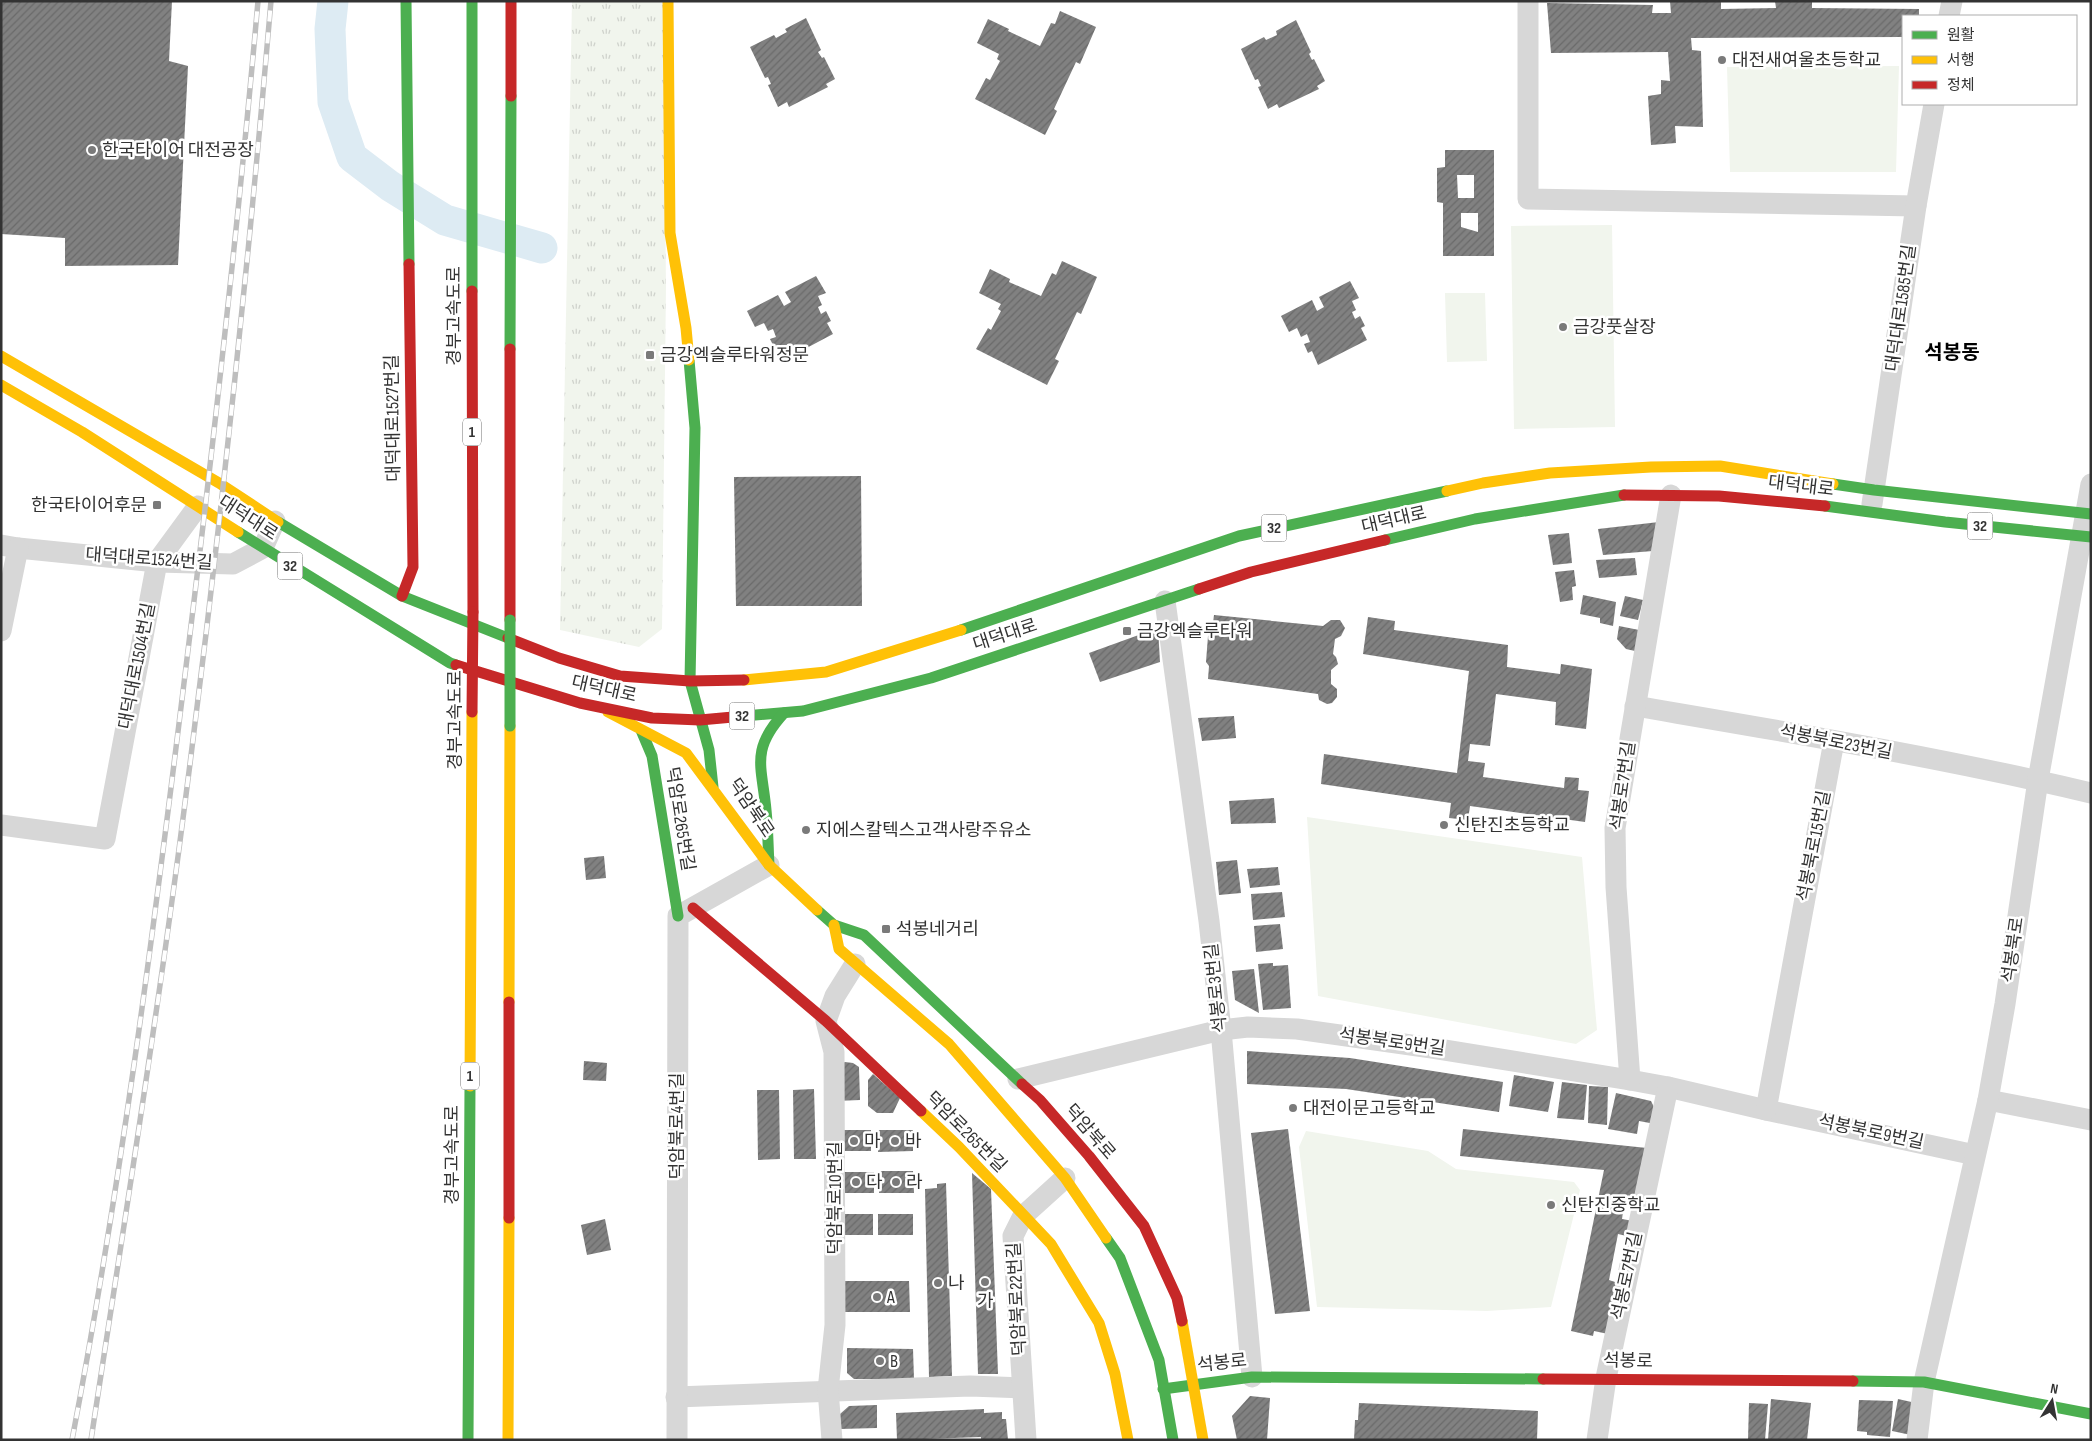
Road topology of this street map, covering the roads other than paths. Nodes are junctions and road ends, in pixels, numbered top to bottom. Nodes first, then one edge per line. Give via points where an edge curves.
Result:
1 (406, 1) edge
2 (472, 1) edge
3 (510, 1) edge
4 (668, 1) edge
5 (1528, 1) edge
6 (1952, 1) edge
7 (1949, 15) edge
8 (1934, 105) edge
9 (1916, 206) junction
10 (1, 356) edge
11 (1, 385) edge
12 (2091, 484) edge
13 (1874, 490) junction
14 (1671, 495) junction
15 (198, 506) junction
16 (1870, 513) junction
17 (2088, 514) edge
18 (275, 520) junction
19 (2085, 538) edge
20 (10, 547) edge
21 (263, 548) junction
22 (157, 562) junction
23 (402, 596) junction
24 (1165, 601) junction
25 (1, 630) edge
26 (690, 681) junction
27 (598, 706) junction
28 (1635, 706) junction
29 (784, 713) junction
30 (700, 720) junction
31 (641, 730) junction
32 (1834, 741) junction
33 (2038, 780) junction
34 (713, 787) junction
35 (2091, 793) edge
36 (1, 825) edge
37 (769, 865) junction
38 (685, 912) junction
39 (834, 924) junction
40 (855, 964) junction
41 (826, 1021) junction
42 (1221, 1030) junction
43 (1018, 1079) junction
44 (1630, 1080) junction
45 (1668, 1087) junction
46 (1988, 1100) junction
47 (1766, 1110) junction
48 (2091, 1120) edge
49 (1975, 1154) junction
50 (1065, 1178) junction
51 (1023, 1216) junction
52 (1252, 1377) junction
53 (1606, 1378) junction
54 (1924, 1382) junction
55 (1194, 1384) junction
56 (1022, 1388) junction
57 (1164, 1388) junction
58 (828, 1390) junction
59 (676, 1397) junction
60 (2091, 1414) edge
61 (468, 1440) edge
62 (508, 1440) edge
63 (677, 1440) edge
64 (832, 1440) edge
65 (1026, 1440) edge
66 (1128, 1440) edge
67 (1173, 1440) edge
68 (1203, 1440) edge
69 (1598, 1440) edge
70 (1917, 1440) edge

1 - 23 main road, 대덕대로1527번길 via 413,567
2 - 61 main road, 경부고속도로 / 1, bridge via 473,612
3 - 62 main road, bridge
4 - 26 main road, 덕암북로 via 670,233 686,328 695,428
5 - 9 street via 1528,199
6 - 7 street
8 - 9 street, 대덕대로1585번길
9 - 13 street, 대덕대로1585번길
10 - 18 main road, 대덕대로 / 32 via 220,483
11 - 15 main road, 대덕대로 / 32
12 - 17 street, 석봉북로
13 - 16 street, 대덕대로1585번길
13 - 17 main road, 대덕대로 / 32
13 - 26 main road, 대덕대로 / 32 via 1720,466 1550,473 1483,483 1239,536 990,621 826,672 746,680
14 - 16 main road, 대덕대로 / 32 via 1785,501
14 - 24 main road, 대덕대로 / 32 via 1627,495 1475,519 1251,572
14 - 28 street, 석봉로7번길
15 - 21 main road, 대덕대로 / 32
15 - 22 street, 대덕대로1504번길
16 - 19 main road, 대덕대로 / 32
17 - 19 street, 석봉북로
18 - 21 street
18 - 23 main road, 대덕대로 / 32
19 - 33 street, 석봉북로
20 - 22 street, 대덕대로1524번길
20 - 25 street
21 - 22 street, 대덕대로1524번길 via 233,564
21 - 27 main road, 대덕대로 / 32 via 450,663
22 - 36 street, 대덕대로1504번길 via 105,839
23 - 26 main road, 대덕대로 / 32 via 559,658 620,676
24 - 29 main road, 대덕대로 / 32 via 931,678
24 - 42 street, 석봉로3번길
26 - 30 main road, 덕암북로
27 - 30 main road, 대덕대로 / 32 via 652,718
27 - 31 main road
28 - 32 street, 석봉북로23번길
28 - 44 street, 석봉로7번길 via 1615,828 1616,887
29 - 30 main road, 대덕대로 / 32
29 - 37 main road via 769,729 761,750 760,772
30 - 34 main road, 덕암북로 via 709,750
31 - 34 main road via 686,753
31 - 38 main road, 덕암로265번길 via 652,756
32 - 33 street, 석봉북로23번길
32 - 47 street, 석봉북로15번길
33 - 35 street, 석봉북로23번길
33 - 46 street, 석봉북로
34 - 37 main road, 덕암북로
37 - 38 street
37 - 39 main road, 덕암북로
38 - 41 main road, 덕암로265번길
38 - 59 street, 덕암북로4번길
39 - 40 main road via 838,949
39 - 43 main road, 덕암북로 via 864,935
40 - 41 street via 835,996
40 - 50 main road via 949,1044
41 - 51 main road, 덕암로265번길 via 959,1147
41 - 58 street, 덕암북로10번길 via 834,1052 835,1230 835,1325
42 - 43 street, 석봉북로9번길
42 - 44 street, 석봉북로9번길 via 1248,1027 1297,1029
42 - 52 street, 석봉로3번길
43 - 55 main road, 덕암북로 via 1089,1156 1144,1226 1177,1298
44 - 45 street, 석봉북로9번길
45 - 47 street, 석봉북로9번길
45 - 53 street, 석봉로7번길
46 - 48 street
46 - 49 street, 석봉북로
47 - 49 street, 석봉북로9번길
49 - 54 street, 석봉북로
50 - 51 street, 덕암북로22번길
50 - 57 main road via 1120,1258 1159,1360
51 - 56 street, 덕암북로22번길 via 1013,1236
51 - 66 main road, 덕암로265번길 via 1052,1244 1099,1323 1115,1374
52 - 53 main road, 석봉로
52 - 55 main road, 석봉로
53 - 54 main road, 석봉로
53 - 69 street, 석봉로7번길
54 - 60 main road, 석봉로
54 - 70 street, 석봉북로
55 - 57 main road, 석봉로
55 - 68 main road, 덕암북로
56 - 58 street via 970,1386
56 - 65 street, 덕암북로22번길
57 - 67 main road
58 - 59 street
58 - 64 street, 덕암북로10번길
59 - 63 street, 덕암북로4번길

